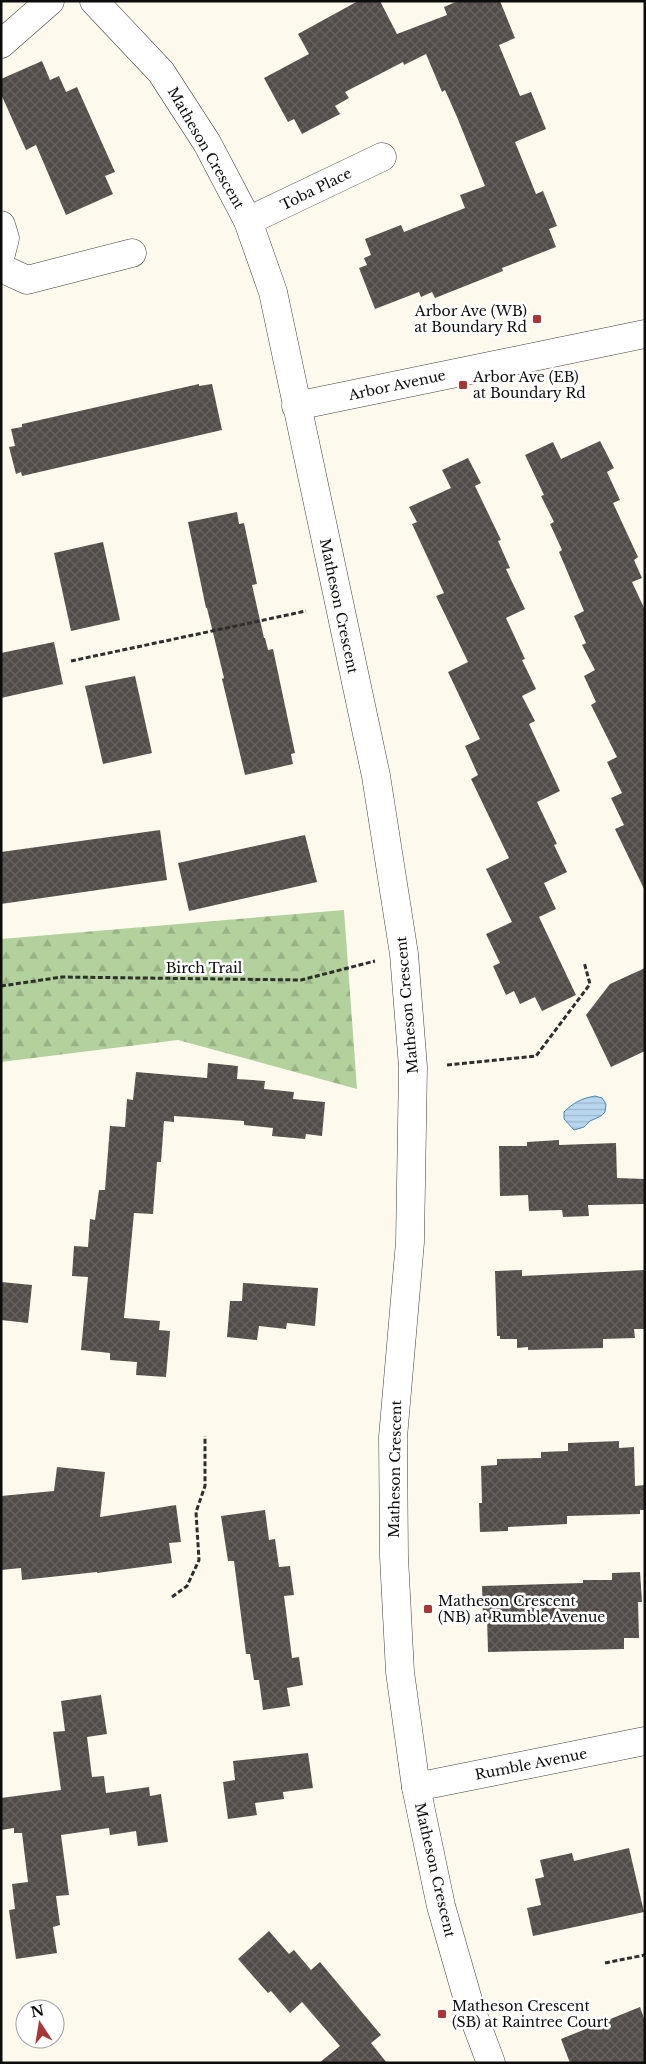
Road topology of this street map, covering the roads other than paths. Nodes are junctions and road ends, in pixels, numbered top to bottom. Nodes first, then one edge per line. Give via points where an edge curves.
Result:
1 (50, 1) edge
2 (94, 1) edge
3 (1, 44) edge
4 (382, 157) dead end
5 (248, 221) junction
6 (1, 225) edge
7 (1, 254) edge
8 (132, 254) dead end
9 (1, 268) edge
10 (645, 334) edge
11 (296, 406) junction
12 (645, 1741) edge
13 (416, 1787) junction
14 (490, 2063) edge

1 - 3 street
2 - 5 street, Matheson Crescent via 161,72 206,143
4 - 5 street, Toba Place
5 - 11 street, Matheson Crescent via 273,292
6 - 7 street via 5,238
8 - 9 street via 27,280
10 - 11 street, Arbor Avenue
11 - 13 street, Matheson Crescent via 376,776 404,954 413,1076 410,1242 393,1437 394,1557 400,1672
12 - 13 street, Rumble Avenue
13 - 14 street, Matheson Crescent via 441,1906

